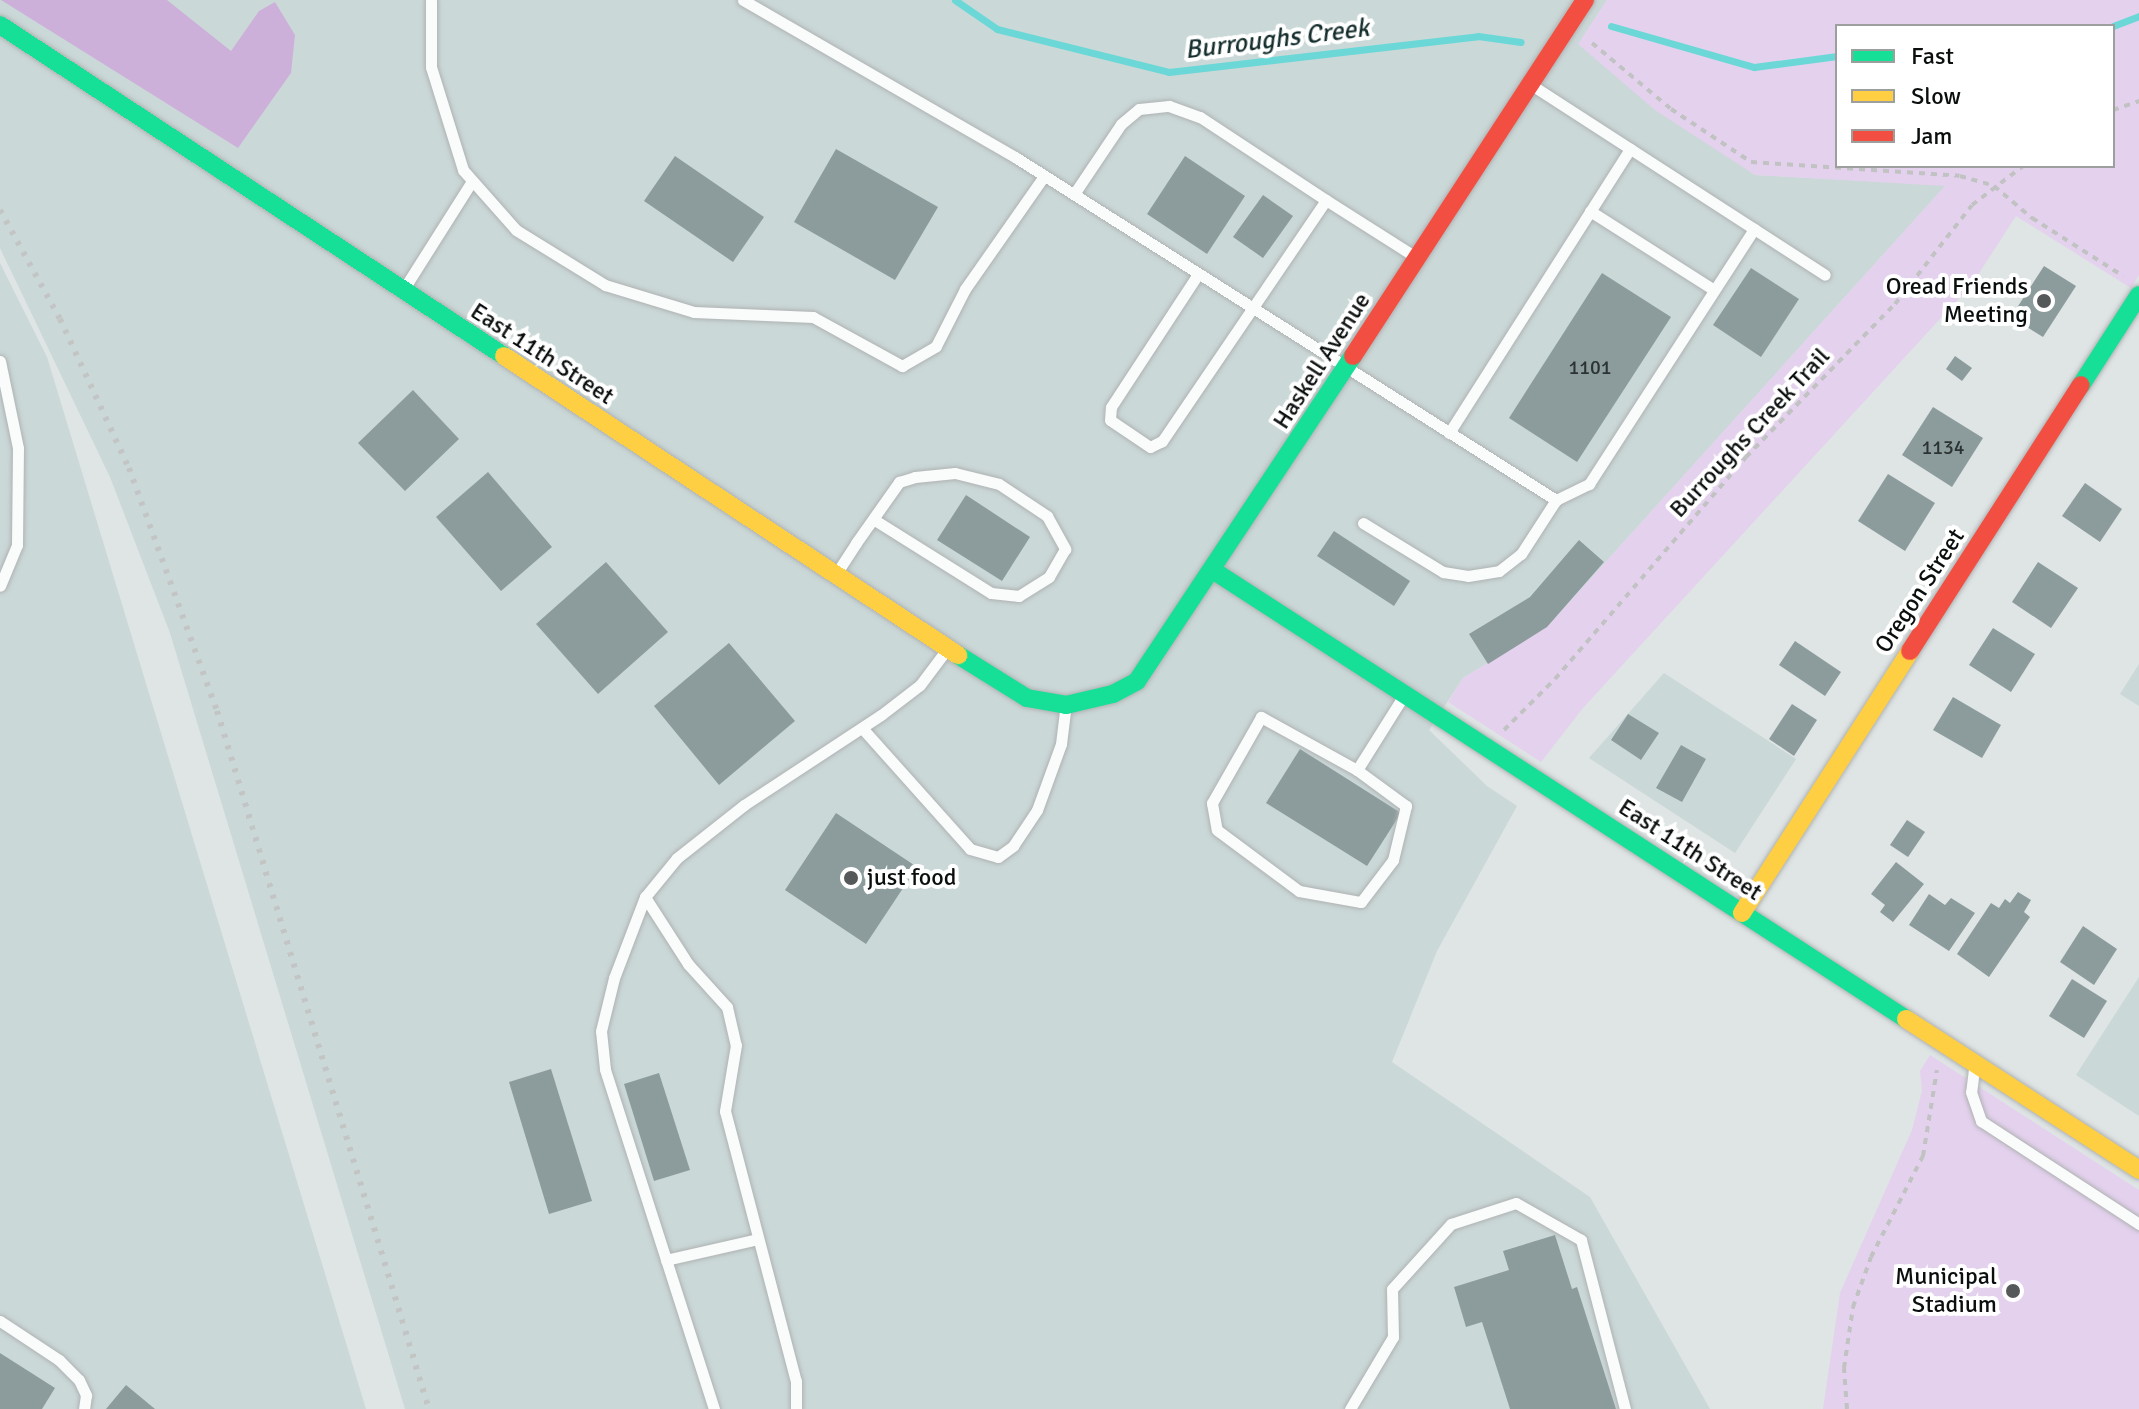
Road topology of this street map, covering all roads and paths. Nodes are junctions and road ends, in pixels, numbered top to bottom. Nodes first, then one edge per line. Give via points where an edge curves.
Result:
1 (431, 0) edge
2 (743, 0) edge
3 (1585, 0) edge
4 (0, 25) edge
5 (1592, 43) dead end
6 (1530, 84) junction
7 (2139, 101) edge
8 (2115, 109) edge
9 (1630, 149) junction
10 (1835, 168) edge
11 (1841, 168) edge
12 (2020, 168) edge
13 (1044, 176) junction
14 (472, 181) junction
15 (1994, 186) junction
16 (1074, 194) junction
17 (1326, 200) junction
18 (1590, 211) junction
19 (1754, 229) junction
20 (1417, 258) junction
21 (1198, 274) junction
22 (1825, 275) dead end
23 (2136, 288) edge
24 (1714, 290) junction
25 (403, 291) junction
26 (1255, 308) junction
27 (0, 361) edge
28 (1346, 367) junction
29 (1449, 433) junction
30 (1556, 500) junction
31 (873, 519) junction
32 (1363, 523) dead end
33 (1214, 571) junction
34 (835, 575) junction
35 (0, 586) edge
36 (948, 648) junction
37 (1405, 694) junction
38 (1066, 705) junction
39 (1506, 727) dead end
40 (862, 728) junction
41 (1357, 770) junction
42 (645, 897) junction
43 (1742, 913) junction
44 (1975, 1064) junction
45 (1937, 1070) dead end
46 (2139, 1170) edge
47 (2139, 1224) edge
48 (758, 1239) junction
49 (666, 1260) junction
50 (0, 1321) edge
51 (84, 1409) edge
52 (714, 1409) edge
53 (796, 1409) edge
54 (1350, 1409) edge
55 (1625, 1409) edge
56 (1847, 1409) edge

1 - 14 lane via 431,67 463,170
2 - 13 lane
3 - 6 street, Haskell Avenue
4 - 25 street, East 11th Street
5 - 10 path via 1671,109 1751,162
6 - 9 lane
6 - 20 street, Haskell Avenue
7 - 8 path
9 - 18 lane
9 - 19 lane
11 - 15 path via 1960,176
12 - 15 path, Burroughs Creek Trail
13 - 14 lane via 965,289 936,346 902,366 813,317 694,312 605,285 516,230
13 - 16 lane
14 - 25 lane
15 - 23 path
15 - 39 path, Burroughs Creek Trail via 1972,205 1895,304 1746,457 1555,679
16 - 17 lane via 1121,124 1139,109 1169,106 1200,117
16 - 21 lane
17 - 20 lane
17 - 26 lane
18 - 24 lane
18 - 29 lane
19 - 22 lane
19 - 24 lane
20 - 28 street, Haskell Avenue
21 - 26 lane
21 - 26 lane via 1111,407 1110,420 1150,447 1162,441
23 - 43 street, Oregon Street
24 - 30 lane via 1589,484
25 - 34 street, East 11th Street
26 - 28 lane
27 - 35 lane via 18,448 17,545
28 - 29 lane
28 - 33 street, Haskell Avenue
29 - 30 lane
30 - 32 lane via 1521,554 1499,571 1468,576 1443,572
31 - 31 lane via 899,482 955,473 999,484 1047,516 1065,549 1049,577 1019,596 991,593
31 - 34 lane
33 - 37 street, East 11th Street
33 - 38 street, Haskell Avenue via 1137,681 1088,704
34 - 36 street, East 11th Street
36 - 38 street, East 11th Street via 1027,698
36 - 40 lane via 920,685
37 - 41 lane
37 - 43 street, East 11th Street
38 - 40 lane via 1061,744 1037,810 1013,846 998,857 970,849
40 - 42 lane via 744,805 677,858
41 - 41 lane via 1406,806 1393,860 1361,902 1299,891 1217,830 1212,803 1261,717
42 - 48 lane via 688,964 727,1007 736,1045 725,1111
42 - 49 lane via 614,978 601,1031 605,1069
43 - 44 street, East 11th Street
44 - 46 street, East 11th Street
44 - 47 lane via 1971,1092 1981,1121
45 - 56 path via 1923,1156 1878,1243 1853,1307 1844,1368
48 - 49 lane
48 - 53 lane via 796,1381
49 - 52 lane
50 - 51 lane via 59,1360 79,1380 86,1395
54 - 55 lane via 1393,1337 1392,1289 1451,1224 1516,1203 1581,1240

